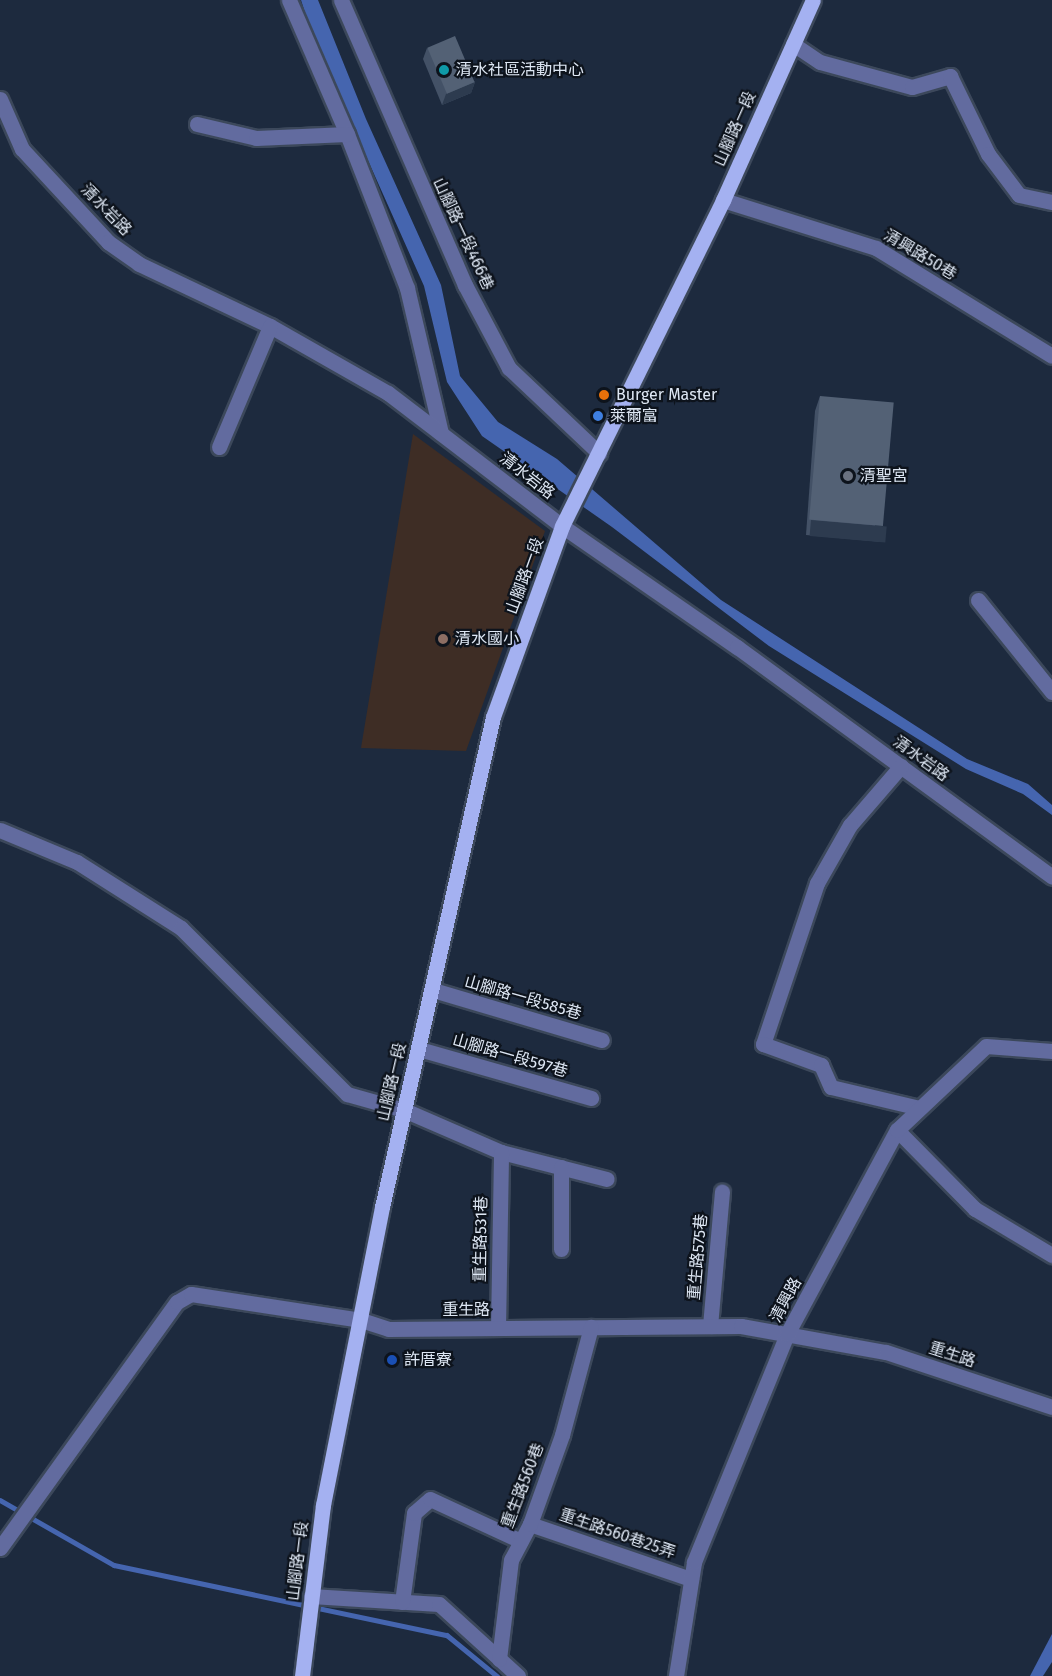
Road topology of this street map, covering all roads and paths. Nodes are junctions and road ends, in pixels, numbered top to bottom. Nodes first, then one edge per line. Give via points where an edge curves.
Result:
1 (289, 0) edge
2 (341, 0) edge
3 (813, 0) edge
4 (793, 44) junction
5 (0, 99) edge
6 (197, 124) dead end
7 (7, 132) edge
8 (347, 134) junction
9 (723, 200) junction
10 (1052, 202) edge
11 (270, 326) junction
12 (1052, 356) edge
13 (441, 434) junction
14 (219, 447) dead end
15 (596, 459) junction
16 (562, 526) junction
17 (978, 600) dead end
18 (1052, 692) edge
19 (900, 766) junction
20 (0, 830) edge
21 (1052, 877) edge
22 (433, 990) junction
23 (602, 1040) dead end
24 (419, 1049) junction
25 (1052, 1051) edge
26 (591, 1098) dead end
27 (920, 1108) junction
28 (404, 1110) junction
29 (897, 1130) junction
30 (501, 1152) junction
31 (561, 1167) junction
32 (607, 1179) dead end
33 (722, 1192) dead end
34 (561, 1249) dead end
35 (1052, 1255) edge
36 (361, 1320) junction
37 (710, 1326) junction
38 (591, 1327) junction
39 (498, 1328) junction
40 (787, 1334) junction
41 (1052, 1407) edge
42 (530, 1524) junction
43 (521, 1541) junction
44 (0, 1548) edge
45 (692, 1579) junction
46 (311, 1596) junction
47 (402, 1602) junction
48 (499, 1659) junction
49 (302, 1676) edge
50 (518, 1676) edge
51 (676, 1676) edge

1 - 8 street
2 - 15 street, 山腳路一段466巷 via 465,285 509,368
3 - 4 main road, 山腳路一段
4 - 9 main road, 山腳路一段
4 - 10 street via 820,62 912,87 950,76 988,154 1019,195
5 - 7 street, 清水岩路
6 - 8 street via 256,138
7 - 11 street, 清水岩路 via 108,242 138,264
8 - 13 street via 407,288
9 - 12 street, 清興路50巷 via 876,248
9 - 15 main road, 山腳路一段
11 - 13 street, 清水岩路 via 388,393
11 - 14 street
13 - 16 street, 清水岩路
15 - 16 main road, 山腳路一段
16 - 19 street, 清水岩路
16 - 22 main road, 山腳路一段 via 494,717
17 - 18 street
19 - 21 street, 清水岩路
19 - 27 street via 850,825 817,883 763,1044 821,1065 831,1088
20 - 28 street via 77,862 181,928 347,1094
22 - 23 street, 山腳路一段585巷
22 - 24 main road, 山腳路一段
24 - 26 street, 山腳路一段597巷
24 - 28 main road, 山腳路一段
25 - 27 street, 清興路 via 986,1046
27 - 29 street, 清興路
28 - 30 street
28 - 36 main road, 山腳路一段
29 - 35 street via 975,1209
29 - 40 street, 清興路
30 - 31 street
30 - 39 street, 重生路531巷
31 - 32 street
31 - 34 street
33 - 37 street, 重生路575巷
36 - 39 street, 重生路 via 388,1329
36 - 44 street, 重生路 via 191,1294 177,1302
36 - 46 main road, 山腳路一段 via 323,1505
37 - 38 street, 重生路
37 - 40 street, 重生路 via 741,1326
38 - 39 street, 重生路
38 - 42 street, 重生路560巷 via 562,1435
40 - 41 street, 重生路 via 885,1352
40 - 45 street, 清興路 via 694,1563
42 - 43 street, 重生路560巷
42 - 45 street, 重生路560巷25弄
43 - 47 street via 430,1500 414,1513
43 - 48 street, 重生路560巷 via 511,1560
45 - 51 street, 清興路
46 - 47 street
46 - 49 main road, 山腳路一段
47 - 48 street via 439,1604
48 - 50 street

